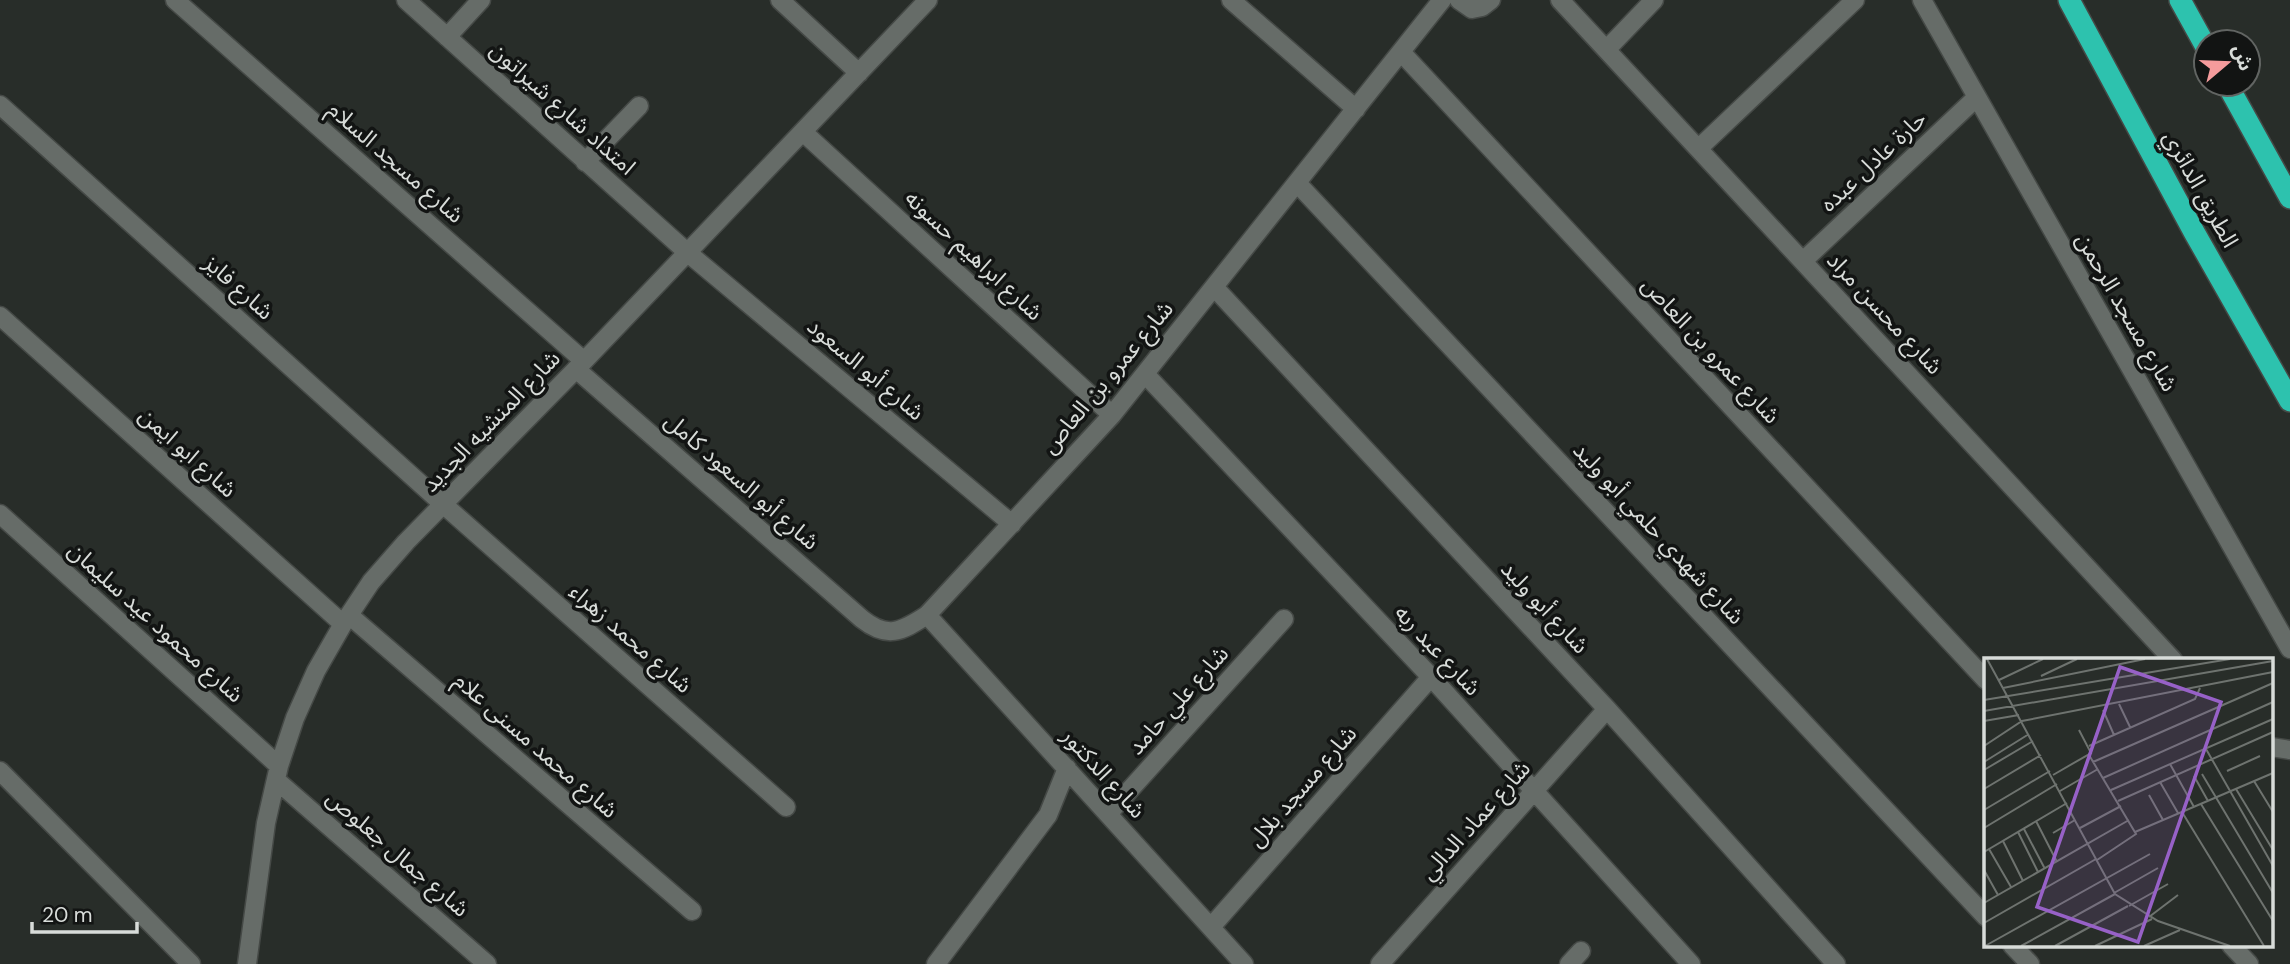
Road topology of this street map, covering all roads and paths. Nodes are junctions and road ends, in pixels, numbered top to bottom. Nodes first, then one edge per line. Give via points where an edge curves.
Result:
1 (175, 0) edge
2 (406, 0) edge
3 (481, 0) edge
4 (780, 0) edge
5 (928, 0) edge
6 (1230, 0) edge
7 (1442, 0) edge
8 (1459, 0) edge
9 (1491, 0) edge
10 (1560, 0) edge
11 (1654, 0) edge
12 (1855, 0) edge
13 (1922, 0) edge
14 (2069, 0) edge
15 (2180, 0) edge
16 (2196, 28) edge
17 (447, 37) junction
18 (1607, 49) junction
19 (1401, 52) junction
20 (859, 73) junction
21 (1977, 97) junction
22 (2235, 98) edge
23 (0, 105) edge
24 (639, 106) dead end
25 (1356, 109) junction
26 (803, 132) junction
27 (1699, 148) junction
28 (585, 162) junction
29 (1297, 183) junction
30 (2287, 193) edge
31 (688, 253) junction
32 (1803, 261) junction
33 (1214, 286) junction
34 (0, 316) edge
35 (580, 365) junction
36 (1144, 374) junction
37 (2290, 401) edge
38 (1112, 415) junction
39 (444, 505) junction
40 (0, 514) edge
41 (1012, 524) junction
42 (928, 615) junction
43 (1284, 619) dead end
44 (346, 620) junction
45 (876, 630) joint
46 (2290, 649) edge
47 (2171, 658) edge
48 (1431, 677) junction
49 (1984, 678) edge
50 (1607, 709) junction
51 (2272, 747) edge
52 (2290, 750) edge
53 (1067, 768) junction
54 (0, 771) edge
55 (278, 773) junction
56 (1534, 792) junction
57 (786, 807) dead end
58 (1108, 814) junction
59 (692, 911) dead end
60 (1984, 915) edge
61 (1211, 927) junction
62 (2013, 946) edge
63 (2232, 946) edge
64 (1237, 961) edge
65 (191, 964) edge
66 (247, 964) edge
67 (487, 964) edge
68 (936, 964) edge
69 (1380, 964) edge
70 (1691, 964) edge
71 (1836, 964) edge
72 (2030, 964) edge
73 (2249, 964) edge

1 - 35 street, شارع مسجد السلام
2 - 17 street, امتداد شارع شيراتون
3 - 17 street
4 - 20 street
5 - 20 street, شارع المنشيه الجديد
6 - 25 street
7 - 19 street, شارع عمرو بن العاص
8 - 9 street via 1472,9
10 - 18 street, شارع محسن مراد
11 - 18 street
12 - 27 street
13 - 21 street, شارع مسجد الرحمن
14 - 37 highway, الطريق الدائري
15 - 16 highway
17 - 28 street, امتداد شارع شيراتون
18 - 27 street, شارع محسن مراد
19 - 25 street, شارع عمرو بن العاص
19 - 49 street, شارع عمرو بن العاص
20 - 26 street, شارع المنشيه الجديد
21 - 32 street, حارة عادل عبده
21 - 46 street, شارع مسجد الرحمن
22 - 30 highway
23 - 39 street, شارع فايز
24 - 28 street
25 - 29 street, شارع عمرو بن العاص
26 - 31 street, شارع المنشيه الجديد
26 - 38 street, شارع ابراهيم حسونه
27 - 32 street, شارع محسن مراد
28 - 31 street, امتداد شارع شيراتون
29 - 33 street, شارع عمرو بن العاص
29 - 60 street, شارع شهدي حلمي أبو وليد
31 - 35 street, شارع المنشيه الجديد
31 - 41 street, شارع أبو السعود
32 - 47 street, شارع محسن مراد
33 - 36 street, شارع عمرو بن العاص
33 - 50 street, شارع أبو وليد
34 - 44 street, شارع ابو ايمن
35 - 39 street, شارع المنشيه الجديد
35 - 45 street, شارع أبو السعود كامل
36 - 38 street, شارع عمرو بن العاص
36 - 48 street, شارع عبد ربه
38 - 41 street, شارع عمرو بن العاص
39 - 44 street, شارع المنشيه الجديد via 371,582
39 - 57 street, شارع محمد زهراء
40 - 55 street, شارع محمود عيد سليمان
41 - 42 street, شارع عمرو بن العاص
42 - 45 street, شارع عمرو بن العاص via 889,632
42 - 53 street, شارع الدكتور
43 - 58 street, شارع علي حامد
44 - 55 street, شارع المنشيه الجديد via 295,718
44 - 59 street, شارع محمد مسنى علام
48 - 56 street, شارع عبد ربه
48 - 61 street, شارع مسجد بلال
50 - 56 street, شارع عماد الدالي
50 - 71 street, شارع أبو وليد
51 - 52 street
53 - 58 street, شارع الدكتور
53 - 68 street via 1048,815
54 - 65 street
55 - 66 street, شارع المنشيه الجديد via 266,824
55 - 67 street, شارع جمال جعلوص
56 - 69 street, شارع عماد الدالي
56 - 70 street, شارع عبد ربه
58 - 61 street, شارع الدكتور
61 - 64 street, شارع الدكتور
62 - 72 street
63 - 73 street

